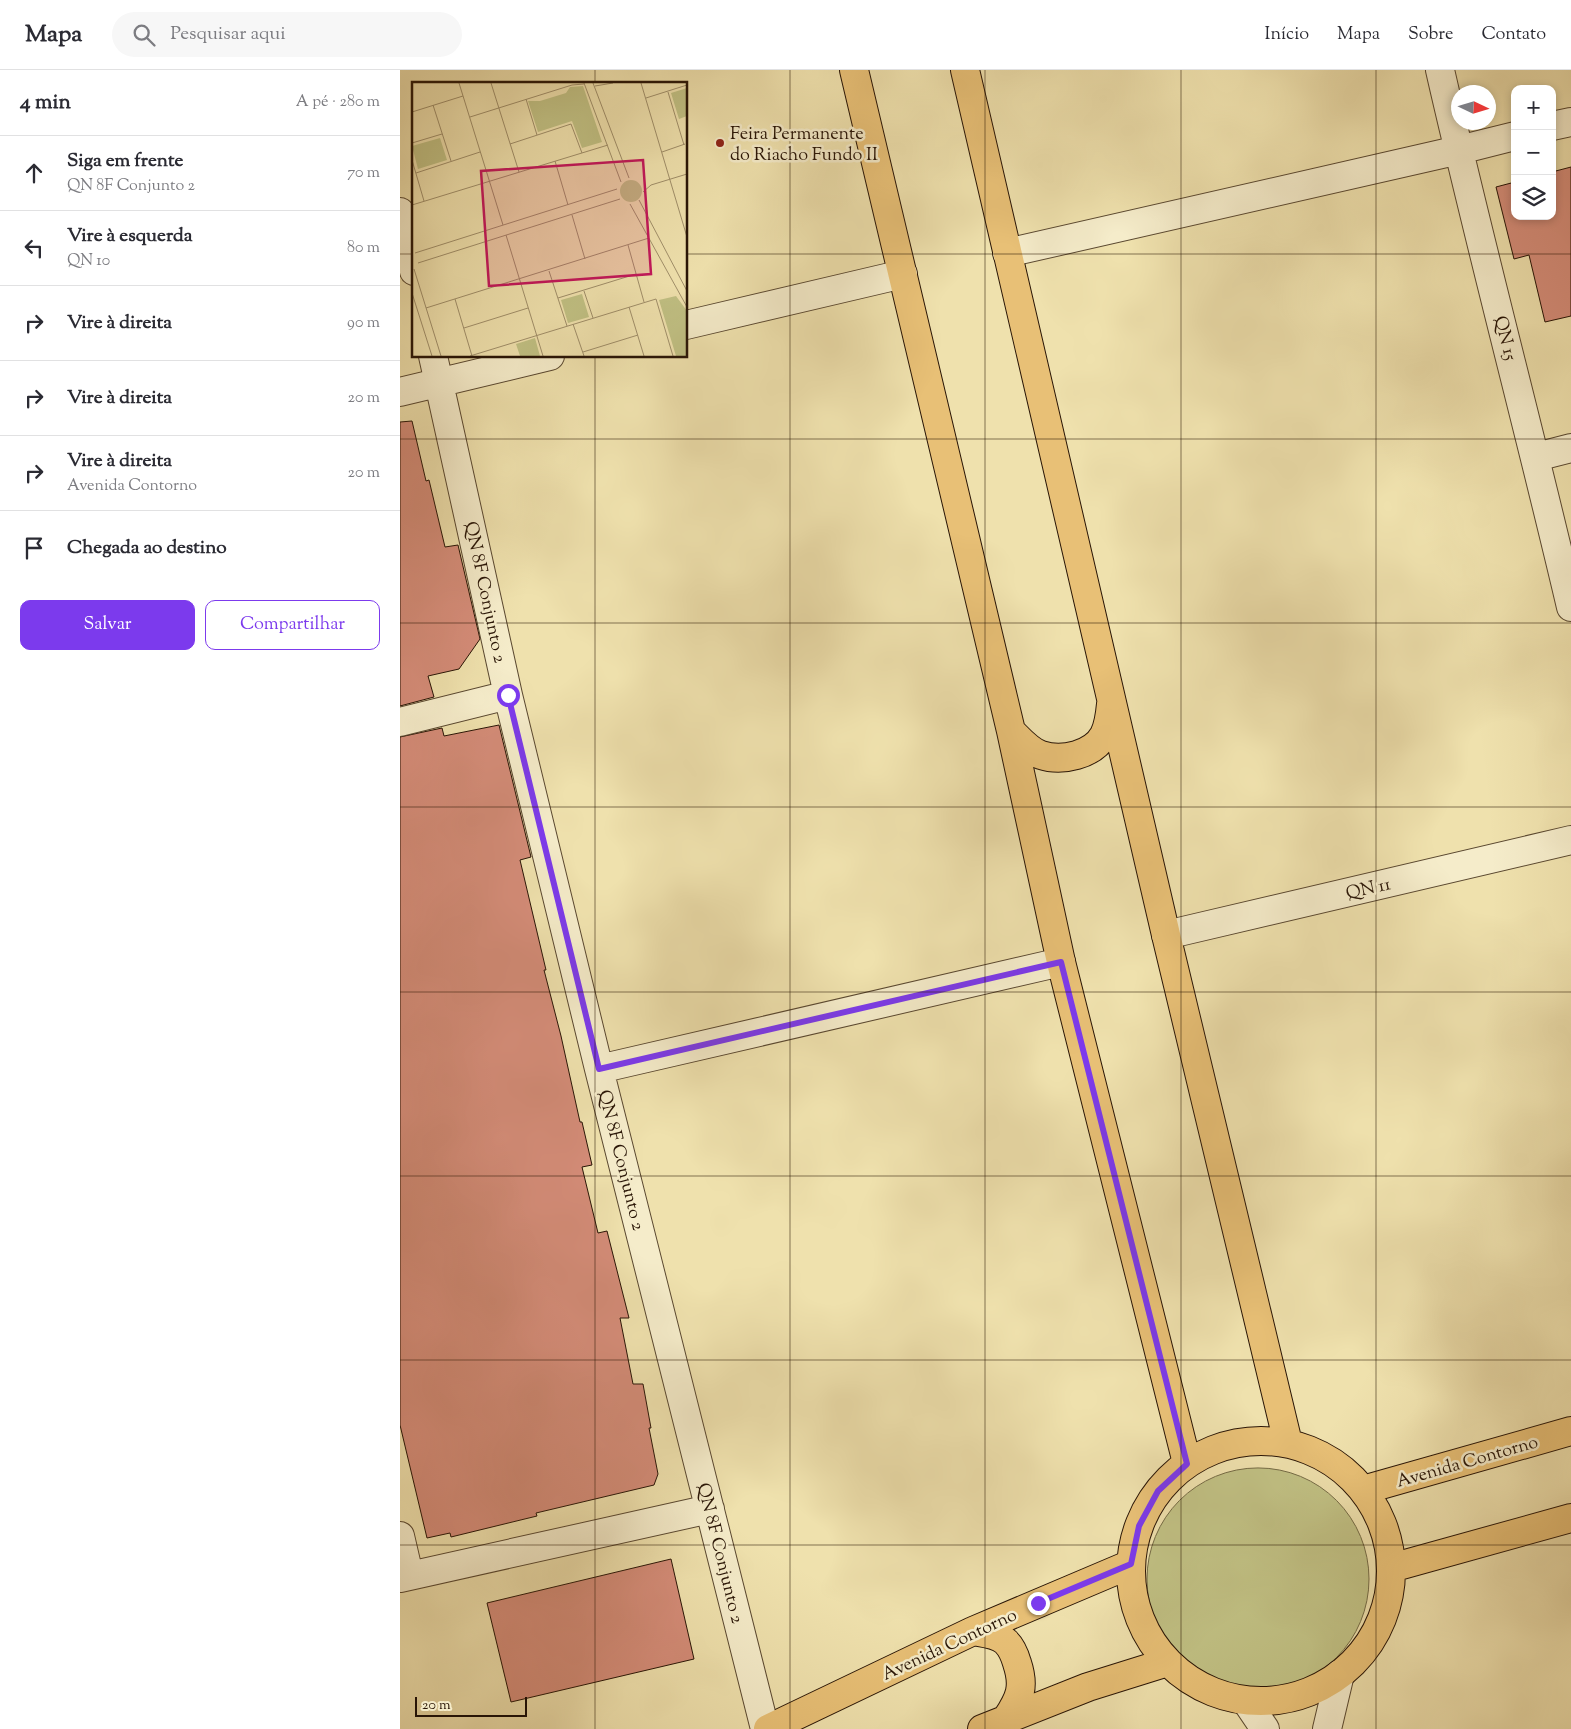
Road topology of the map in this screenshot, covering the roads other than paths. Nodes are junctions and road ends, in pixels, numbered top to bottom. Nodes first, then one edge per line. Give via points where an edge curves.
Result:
1 (854, 70) edge
2 (965, 70) edge
3 (1440, 70) edge
4 (1571, 122) edge
5 (1556, 125) edge
6 (1511, 137) edge
7 (1459, 150) junction
8 (400, 212) edge
9 (1008, 253) junction
10 (412, 263) edge
11 (903, 274) junction
12 (688, 325) edge
13 (532, 358) edge
14 (436, 369) edge
15 (400, 392) edge
16 (1571, 448) edge
17 (1536, 457) junction
18 (1571, 607) edge
19 (508, 695) junction
20 (1112, 697) junction
21 (400, 722) edge
22 (1011, 731) junction
23 (1571, 840) edge
24 (1166, 935) junction
25 (1061, 962) junction
26 (599, 1069) junction
27 (1571, 1431) edge
28 (1288, 1443) junction
29 (1187, 1464) junction
30 (1363, 1490) junction
31 (710, 1509) junction
32 (1571, 1518) edge
33 (400, 1536) edge
34 (1131, 1564) junction
35 (1391, 1568) junction
36 (405, 1576) edge
37 (973, 1631) junction
38 (1168, 1662) junction
39 (1340, 1674) junction
40 (1246, 1701) junction
41 (1007, 1718) junction
42 (767, 1729) edge
43 (982, 1729) edge
44 (1265, 1729) edge
45 (1326, 1729) edge

1 - 11 main road
2 - 9 main road
3 - 7 street, QN 15
4 - 5 street
6 - 7 street
7 - 9 street
7 - 17 street, QN 15
8 - 10 street
9 - 20 main road
11 - 12 street
11 - 22 main road
13 - 14 street
14 - 15 street
14 - 19 street, QN 8F Conjunto 2
16 - 17 street
17 - 18 street, QN 15
19 - 21 street
19 - 26 street, QN 8F Conjunto 2
20 - 22 main road via 1103,736 1076,756 1042,755 1027,747
20 - 24 main road
22 - 25 main road
23 - 24 street, QN 11
24 - 28 main road
25 - 26 street
25 - 29 main road
26 - 31 street, QN 8F Conjunto 2
27 - 30 main road, Avenida Contorno
28 - 29 main road via 1253,1440 1218,1448
28 - 30 main road via 1330,1460
29 - 34 main road via 1158,1491 1139,1526
30 - 35 main road via 1378,1514 1388,1540
31 - 36 street
31 - 42 street, QN 8F Conjunto 2
32 - 35 main road
33 - 36 street
34 - 37 main road, Avenida Contorno
34 - 38 main road via 1132,1591 1139,1617 1151,1641
35 - 39 main road via 1388,1599 1378,1628 1362,1653
37 - 41 main road via 991,1634 1006,1642 1015,1655 1022,1683 1018,1700
37 - 42 main road, Avenida Contorno
38 - 40 main road via 1204,1688
38 - 41 main road via 1088,1687
39 - 40 main road via 1312,1692 1279,1700
39 - 45 street
40 - 44 street
41 - 43 main road

